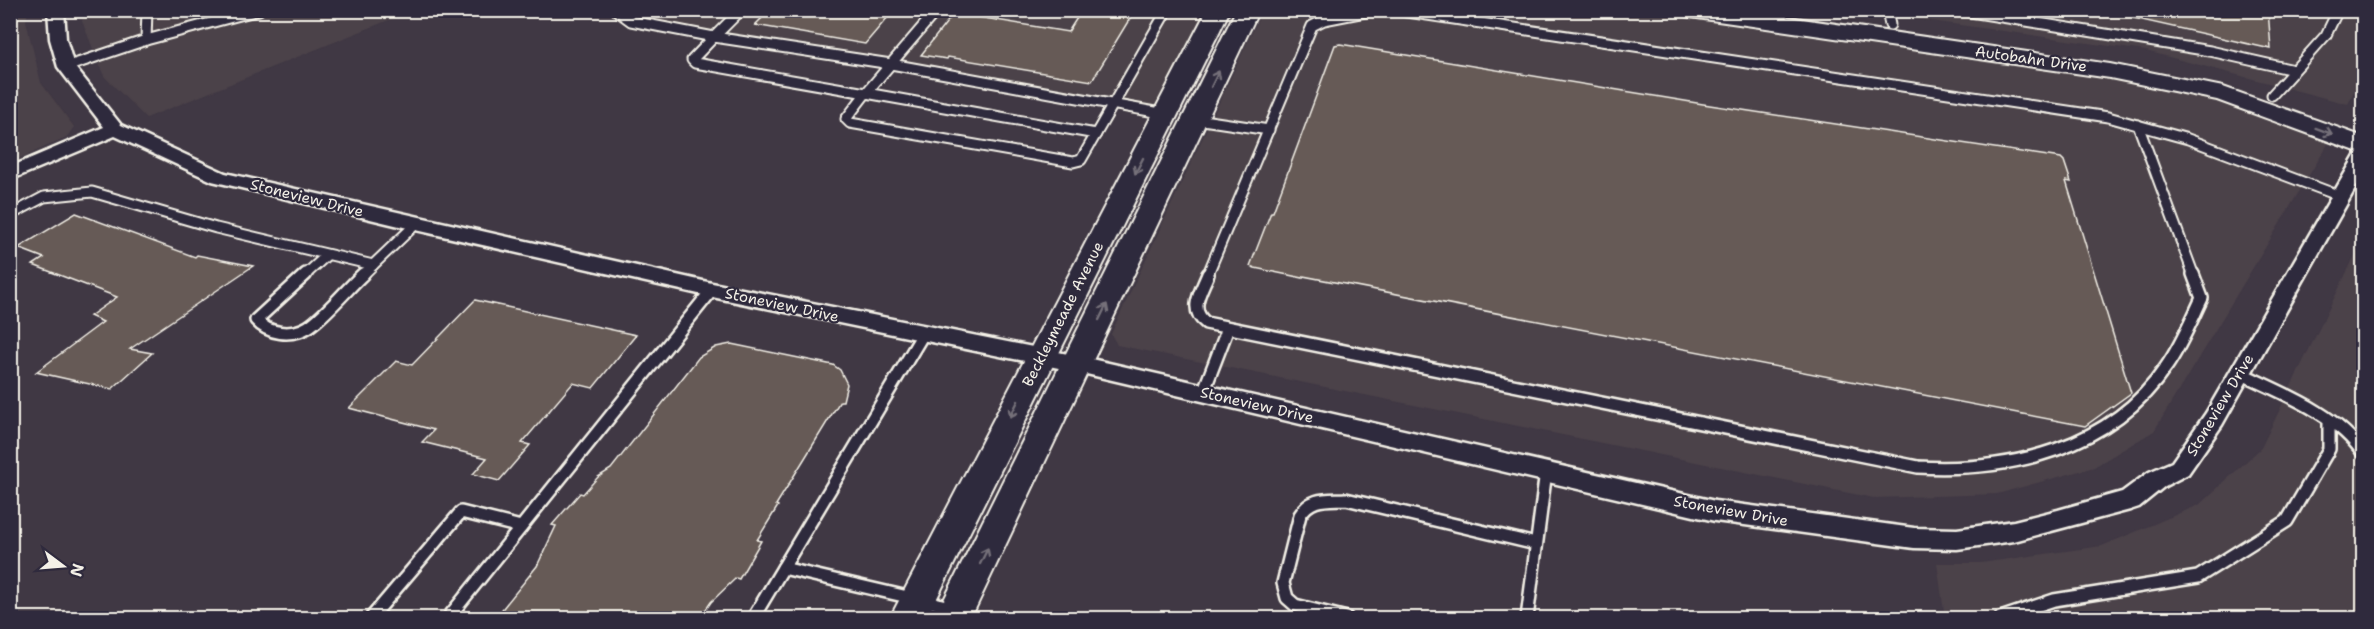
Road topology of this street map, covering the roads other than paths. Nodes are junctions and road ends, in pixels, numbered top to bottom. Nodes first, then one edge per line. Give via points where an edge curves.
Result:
1 (56, 10) edge
2 (147, 10) edge
3 (259, 10) edge
4 (616, 10) edge
5 (741, 10) edge
6 (937, 10) edge
7 (1167, 10) edge
8 (1219, 10) edge
9 (1248, 10) edge
10 (1375, 10) edge
11 (1394, 10) edge
12 (1690, 10) edge
13 (1786, 10) edge
14 (1958, 10) edge
15 (2338, 10) edge
16 (1889, 18) edge
17 (714, 37) junction
18 (146, 39) junction
19 (891, 64) junction
20 (66, 67) junction
21 (2294, 69) junction
22 (866, 93) junction
23 (2272, 96) junction
24 (1114, 104) junction
25 (1166, 114) junction
26 (1196, 118) junction
27 (2138, 124) junction
28 (2364, 127) edge
29 (115, 129) junction
30 (1269, 130) junction
31 (1096, 134) junction
32 (2364, 146) edge
33 (2364, 156) edge
34 (10, 174) edge
35 (2340, 196) junction
36 (10, 214) edge
37 (416, 224) junction
38 (327, 255) junction
39 (373, 265) junction
40 (712, 290) junction
41 (1228, 328) junction
42 (924, 334) junction
43 (1041, 357) junction
44 (1078, 364) junction
45 (2240, 374) junction
46 (1203, 393) junction
47 (2329, 420) junction
48 (2362, 448) edge
49 (1546, 471) junction
50 (521, 527) junction
51 (1536, 544) junction
52 (783, 568) junction
53 (912, 609) edge
54 (956, 614) edge
55 (372, 618) edge
56 (448, 618) edge
57 (753, 618) edge
58 (1347, 618) edge
59 (1527, 618) edge
60 (2000, 618) edge

1 - 20 street, Stoneview Drive via 58,39
2 - 18 lane
3 - 18 lane
4 - 17 lane via 631,21
5 - 17 lane
6 - 19 lane
7 - 24 lane
8 - 25 street, Beckleymeade Avenue
26 -> 9 street
10 - 30 lane via 1312,26
11 - 27 lane
12 -> 32 street, Autobahn Drive via 2121,73 2223,94
13 - 16 street, Autobahn Drive
14 - 21 lane via 2174,44
15 - 21 lane via 2326,35
16 - 23 street, Autobahn Drive via 2229,81
17 - 19 lane
17 - 22 lane via 692,60 695,63
18 - 20 lane
19 - 22 lane
19 - 24 lane
20 - 29 street, Stoneview Drive
21 - 23 lane
22 - 31 lane
22 - 31 lane via 846,119 850,123 1073,162 1081,160
23 - 28 street, Autobahn Drive
24 - 25 lane
24 - 31 lane
25 - 26 street
25 -> 43 street, Beckleymeade Avenue
26 - 30 lane
44 -> 26 street
27 - 35 lane
27 - 41 lane via 2202,298 2163,373 2131,407 2080,442 2001,466 1958,470 1918,467
29 - 34 street
29 - 37 street, Stoneview Drive via 219,177
30 - 41 lane via 1195,305 1196,313 1206,323
33 - 35 street, Stoneview Drive
35 - 45 street, Stoneview Drive
36 - 38 lane via 44,196 92,192
37 - 39 lane
37 - 40 street, Stoneview Drive
38 - 39 lane
38 - 39 lane via 256,320 263,328 287,334 308,327
40 - 42 street, Stoneview Drive
40 - 50 lane
41 - 46 lane
42 - 43 street, Stoneview Drive
42 - 52 lane
43 - 44 street, Stoneview Drive
43 -> 53 street, Beckleymeade Avenue
44 - 46 street, Stoneview Drive
54 -> 44 street
45 - 47 lane
45 - 49 street, Stoneview Drive via 2180,468 2157,479 2130,500 2036,526 1968,537 1914,538 1714,511
46 - 49 street, Stoneview Drive
47 - 48 lane
47 - 60 lane via 2329,449 2287,521 2198,577 2054,600
49 - 51 lane
50 - 55 lane via 462,512
50 - 56 lane
51 - 58 lane via 1346,499 1315,500 1306,505 1300,516 1282,583 1287,598 1295,605
51 - 59 lane
52 - 53 lane
52 - 57 lane
53 - 54 lane

